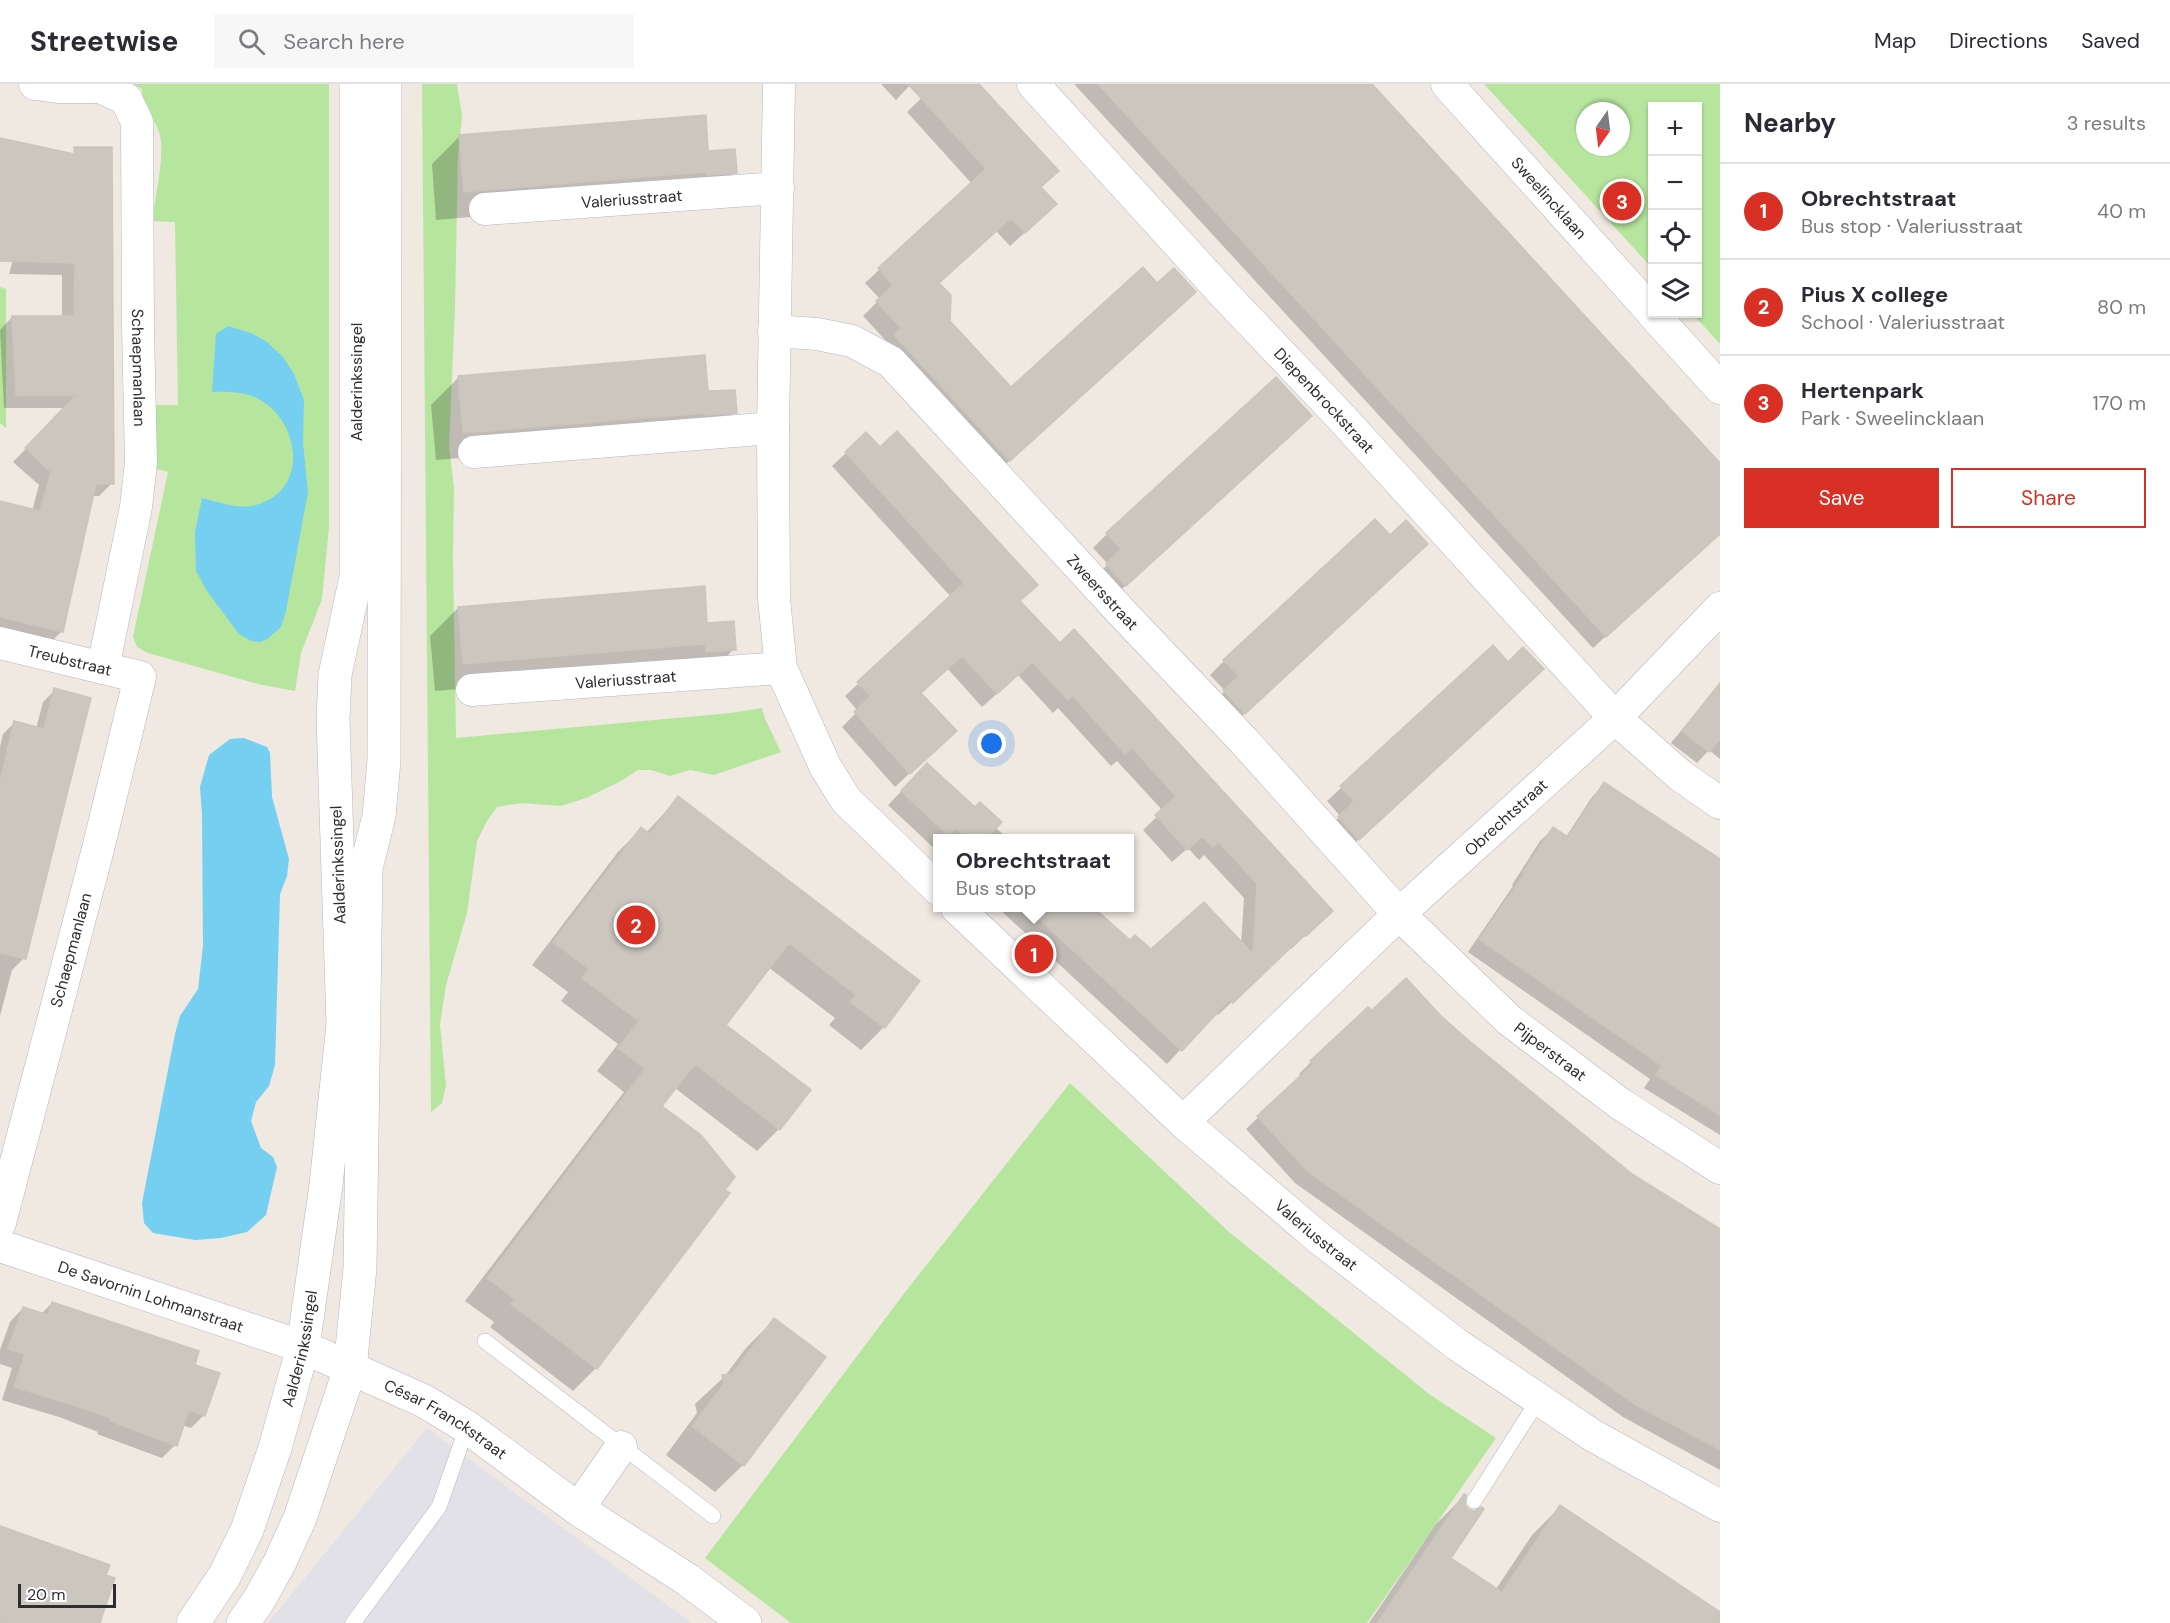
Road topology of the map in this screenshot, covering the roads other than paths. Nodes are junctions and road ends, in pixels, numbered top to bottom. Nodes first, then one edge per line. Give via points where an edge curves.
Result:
1 (35, 84) edge
2 (357, 84) edge
3 (385, 84) edge
4 (780, 84) edge
5 (1033, 84) edge
6 (1447, 84) edge
7 (100, 85) edge
8 (778, 188) junction
9 (485, 209) dead end
10 (1648, 307) edge
11 (1657, 318) edge
12 (774, 331) junction
13 (1720, 388) edge
14 (773, 428) junction
15 (474, 452) dead end
16 (1720, 608) edge
17 (0, 643) edge
18 (103, 668) junction
19 (781, 668) junction
20 (140, 677) joint
21 (472, 690) dead end
22 (1615, 718) junction
23 (1720, 803) edge
24 (933, 884) edge
25 (961, 912) edge
26 (1399, 914) junction
27 (1183, 1122) junction
28 (1720, 1168) edge
29 (0, 1223) edge
30 (0, 1246) edge
31 (485, 1341) dead end
32 (303, 1347) junction
33 (350, 1368) junction
34 (1539, 1399) junction
35 (467, 1427) junction
36 (621, 1447) junction
37 (1474, 1502) dead end
38 (1720, 1506) edge
39 (578, 1509) junction
40 (713, 1516) dead end
41 (192, 1623) edge
42 (243, 1623) edge
43 (352, 1623) edge
44 (745, 1623) edge

1 - 7 street
2 - 32 main road, Aalderinkssingel via 356,577 335,675 333,719 343,1024
3 - 33 main road, Aalderinkssingel via 384,759 379,816 366,868 360,1268
4 - 8 street
5 - 22 street, Diepenbrockstraat
6 - 10 street, Sweelincklaan
7 - 18 street, Schaepmanlaan via 126,99 137,123 141,462
8 - 9 street, Valeriusstraat
8 - 12 street
11 - 13 street, Sweelincklaan
12 - 14 street
12 - 26 street, Zweersstraat via 852,341 891,362 1244,741
14 - 15 street
14 - 19 street via 774,599
16 - 22 street, Obrechtstraat
17 - 18 street, Treubstraat
18 - 20 street, Treubstraat
19 - 21 street, Valeriusstraat
19 - 24 street via 825,766 846,800
20 - 29 street, Schaepmanlaan
22 - 23 street, Diepenbrockstraat via 1681,776
22 - 26 street, Obrechtstraat
25 - 27 street, Valeriusstraat
26 - 27 street, Obrechtstraat
26 - 28 street, Pijperstraat via 1509,1020 1619,1103
27 - 34 street, Valeriusstraat via 1320,1239 1459,1346
30 - 32 street, De Savornin Lohmanstraat
31 - 36 lane
32 - 33 main road, César Franckstraat
32 - 41 main road, Aalderinkssingel via 248,1530 225,1575
33 - 35 main road, César Franckstraat via 424,1401
33 - 42 main road, Aalderinkssingel via 300,1518 275,1571
34 - 37 lane
34 - 38 street, Valeriusstraat via 1592,1435
35 - 39 main road, César Franckstraat
35 - 43 lane via 439,1507
36 - 39 street
36 - 40 lane
39 - 44 main road, César Franckstraat via 688,1580

